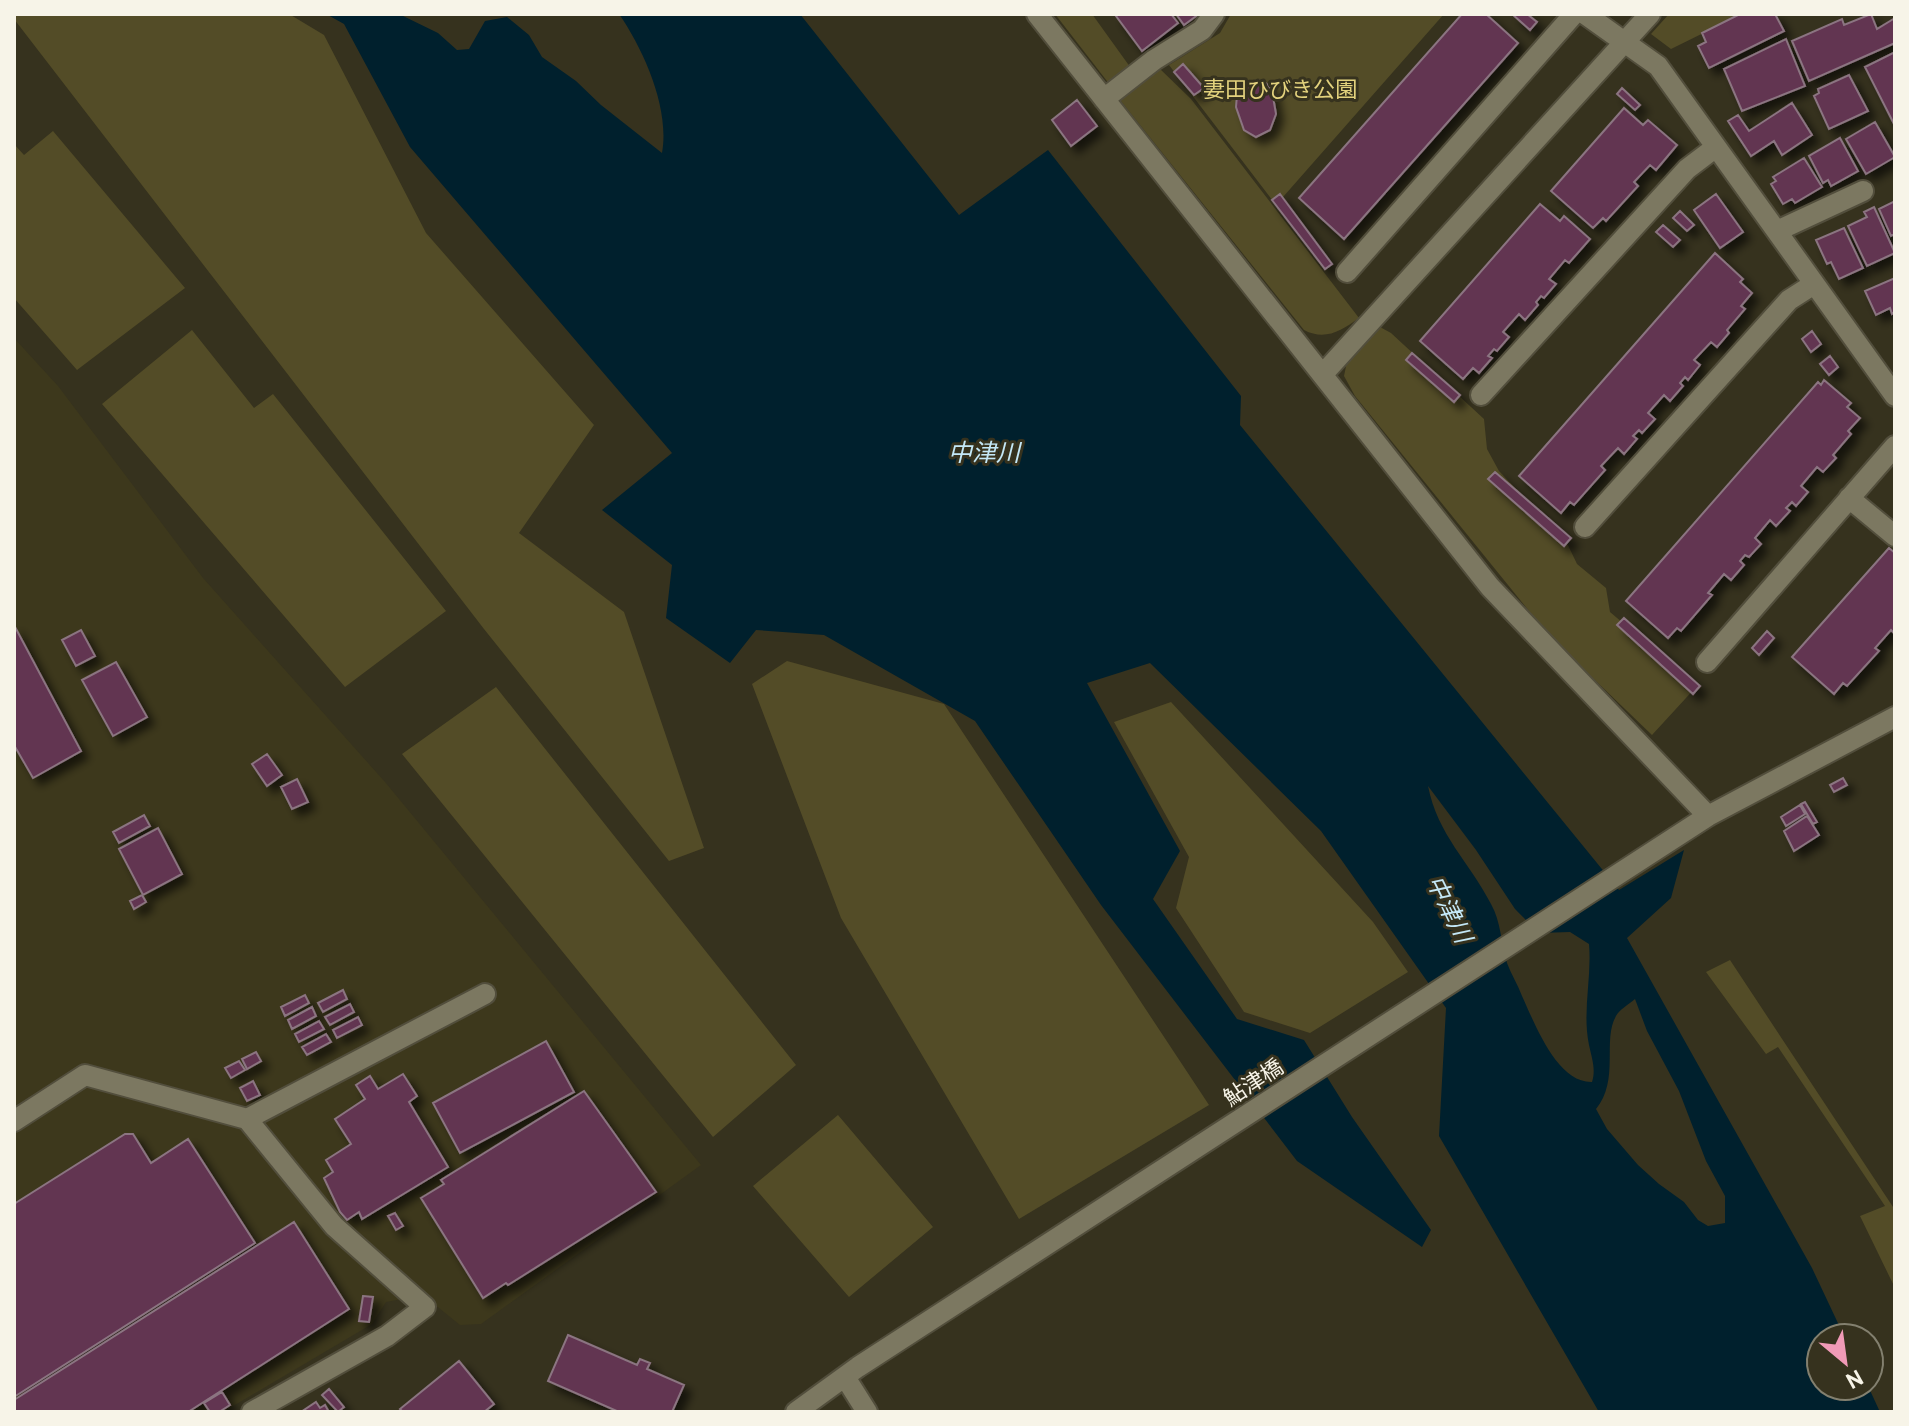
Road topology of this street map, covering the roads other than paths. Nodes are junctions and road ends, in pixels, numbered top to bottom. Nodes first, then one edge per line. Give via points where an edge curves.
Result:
1 (1037, 14) edge
2 (1214, 14) edge
3 (1574, 14) edge
4 (1585, 14) edge
5 (1650, 14) edge
6 (1623, 41) junction
7 (1104, 99) junction
8 (1716, 147) junction
9 (1863, 191) dead end
10 (1777, 231) junction
11 (1347, 272) dead end
12 (1814, 284) junction
13 (1323, 374) junction
14 (1481, 395) dead end
15 (1895, 396) edge
16 (1895, 446) edge
17 (1849, 498) junction
18 (1585, 527) dead end
19 (1895, 536) edge
20 (1707, 662) dead end
21 (1894, 720) edge
22 (1708, 816) junction
23 (485, 994) dead end
24 (247, 1119) junction
25 (14, 1121) edge
26 (852, 1372) junction
27 (252, 1412) edge
28 (796, 1412) edge
29 (867, 1412) edge

1 - 7 street
2 - 7 street via 1202,30
3 - 11 street
4 - 6 street
5 - 6 street
6 - 8 street via 1658,66
6 - 13 street
7 - 13 street
8 - 10 street
8 - 14 street via 1687,169
9 - 10 street
10 - 12 street
12 - 15 street
12 - 18 street via 1789,300
13 - 22 street via 1490,587
16 - 17 street
17 - 19 street
17 - 20 street
21 - 22 street, 鮎津橋
22 - 26 street, 鮎津橋
23 - 24 street
24 - 25 street via 85,1075
24 - 27 street via 334,1226 425,1307 387,1336
26 - 28 street, 鮎津橋
26 - 29 street

